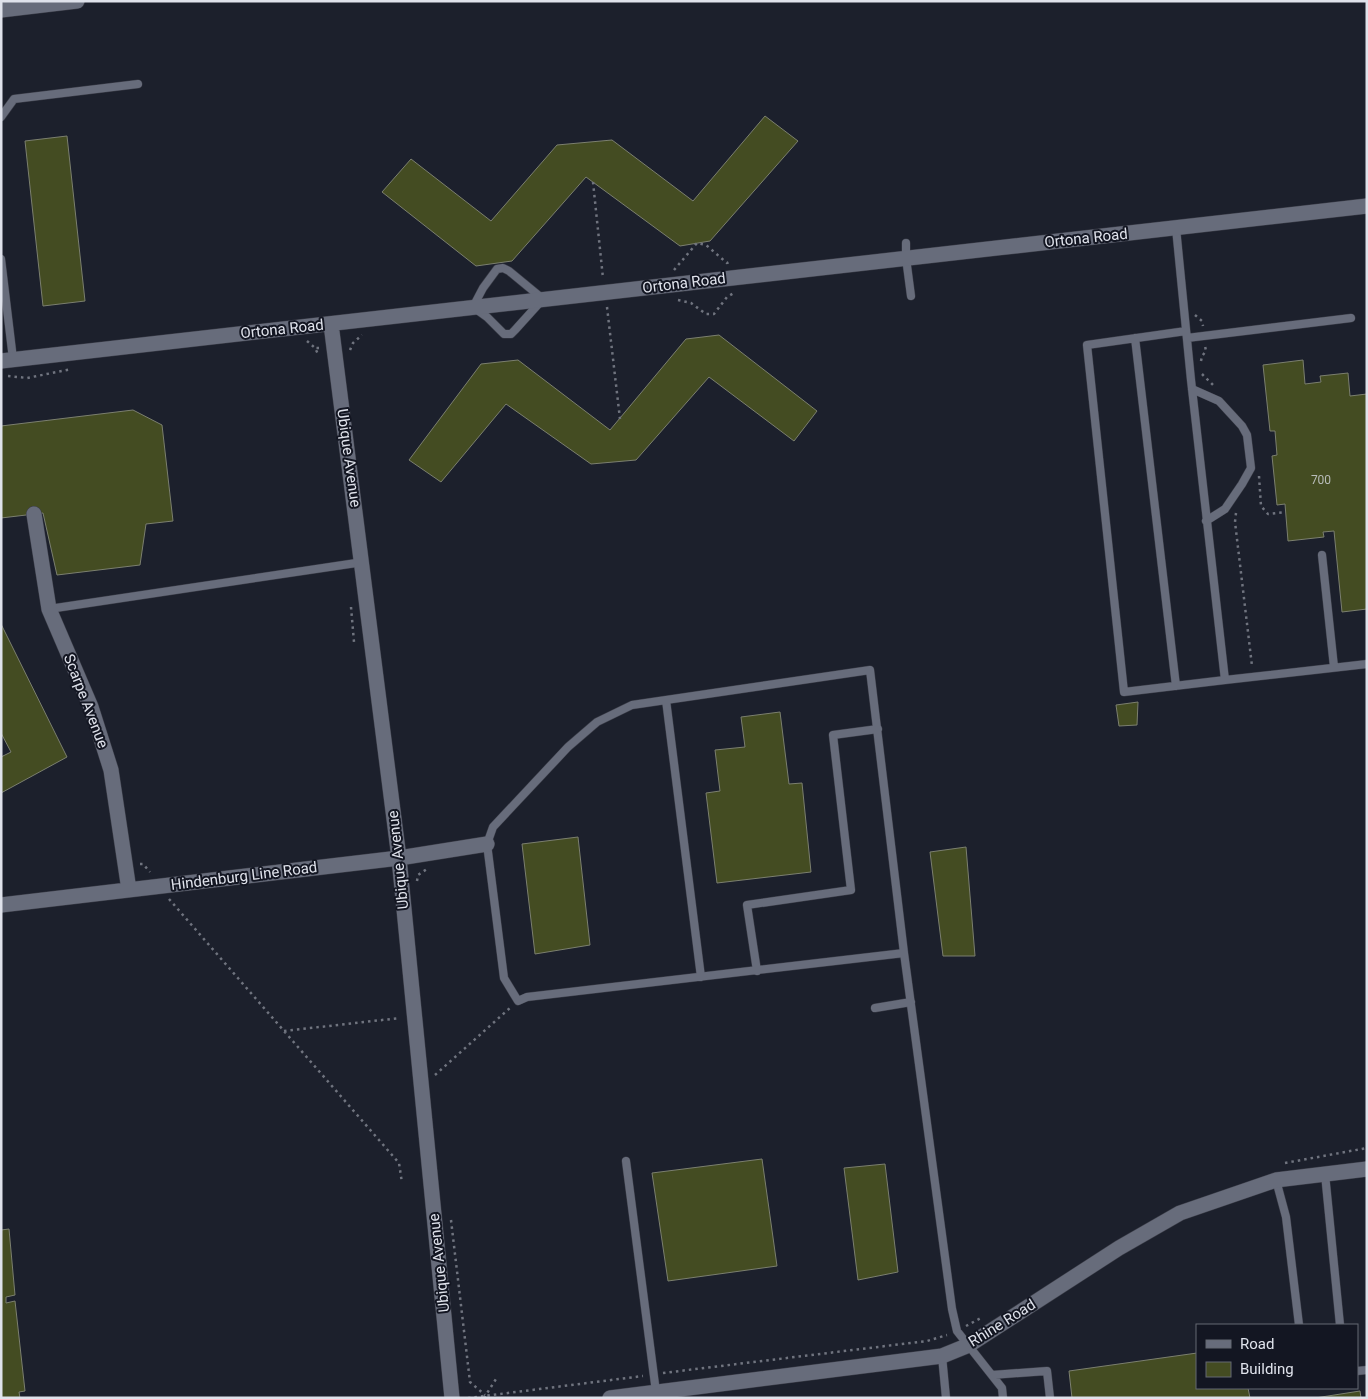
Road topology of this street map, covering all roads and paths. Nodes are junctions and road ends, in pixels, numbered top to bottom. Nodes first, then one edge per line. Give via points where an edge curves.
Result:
1 (77, 1) edge
2 (1, 10) edge
3 (138, 84) dead end
4 (1, 116) edge
5 (1367, 206) edge
6 (1176, 228) junction
7 (906, 250) junction
8 (1, 260) edge
9 (911, 296) dead end
10 (543, 299) junction
11 (607, 303) dead end
12 (473, 307) junction
13 (1351, 318) dead end
14 (331, 324) junction
15 (368, 332) dead end
16 (1186, 334) junction
17 (1135, 338) junction
18 (348, 355) dead end
19 (7, 360) edge
20 (1192, 389) junction
21 (620, 419) dead end
22 (1259, 472) dead end
23 (1285, 512) dead end
24 (34, 514) dead end
25 (1206, 520) junction
26 (1322, 555) dead end
27 (362, 562) junction
28 (49, 609) junction
29 (1367, 664) edge
30 (1334, 667) junction
31 (1225, 680) junction
32 (1176, 686) junction
33 (666, 700) junction
34 (878, 729) junction
35 (487, 844) junction
36 (427, 854) junction
37 (399, 858) junction
38 (125, 866) junction
39 (416, 882) dead end
40 (160, 886) junction
41 (129, 890) junction
42 (1, 905) edge
43 (904, 953) junction
44 (757, 970) junction
45 (701, 977) junction
46 (518, 1001) junction
47 (911, 1002) junction
48 (874, 1008) dead end
49 (403, 1018) dead end
50 (284, 1031) junction
51 (434, 1066) dead end
52 (1367, 1148) edge
53 (626, 1161) dead end
54 (1367, 1169) edge
55 (1276, 1172) junction
56 (1325, 1174) junction
57 (402, 1183) dead end
58 (451, 1219) dead end
59 (985, 1316) dead end
60 (1299, 1324) edge
61 (1340, 1324) edge
62 (957, 1331) junction
63 (969, 1345) junction
64 (942, 1356) junction
65 (653, 1374) junction
66 (992, 1375) junction
67 (496, 1379) dead end
68 (656, 1392) junction
69 (485, 1397) edge
70 (452, 1398) edge
71 (468, 1398) edge
72 (610, 1398) edge
73 (946, 1398) edge
74 (1003, 1398) edge
75 (1050, 1398) edge

1 - 2 street
3 - 4 lane via 14,99
5 - 6 street, Ortona Road
6 - 7 street, Ortona Road
6 - 16 lane
7 - 9 lane
7 - 10 street, Ortona Road
8 - 19 lane
10 - 12 street, Ortona Road
10 - 12 lane via 511,334 504,334
10 - 12 lane via 503,268 497,269 488,280
11 - 21 path
12 - 14 street, Ortona Road
13 - 16 lane
14 - 19 street, Ortona Road
14 - 27 street, Ubique Avenue
15 - 18 path via 353,343
16 - 17 lane
16 - 20 lane
17 - 32 lane
17 - 32 lane via 1087,345 1124,692
20 - 25 lane
20 - 25 lane via 1219,401 1242,426 1247,435 1251,468 1226,509
22 - 23 path via 1261,506 1268,514
24 - 28 street, Scarpe Avenue
25 - 31 lane
26 - 30 lane
27 - 28 lane
27 - 37 street, Ubique Avenue
28 - 38 street, Scarpe Avenue via 91,706 111,770
29 - 30 lane
30 - 31 lane
31 - 32 lane
33 - 34 lane via 870,670
33 - 35 lane via 632,705 598,722 568,747 493,826
33 - 45 lane
34 - 43 lane
34 - 44 lane via 832,735 851,890 747,905
35 - 36 street, Hindenburg Line Road
35 - 46 lane via 504,978
36 - 37 street, Hindenburg Line Road
36 - 39 path via 429,868 418,874
37 - 40 street, Hindenburg Line Road
37 - 70 street, Ubique Avenue
38 - 40 path via 143,864
38 - 41 street, Scarpe Avenue
40 - 41 street, Hindenburg Line Road
40 - 50 path
41 - 42 street, Hindenburg Line Road
43 - 44 lane
43 - 47 lane
44 - 45 lane
45 - 46 lane via 527,997
46 - 51 path via 435,1076
47 - 48 lane
47 - 62 lane
49 - 50 path
50 - 57 path via 399,1163
52 - 55 path via 1294,1160
53 - 65 lane
54 - 56 street, Rhine Road
55 - 56 street, Rhine Road
55 - 60 lane via 1286,1217
55 - 63 street, Rhine Road via 1180,1214 1118,1248
56 - 61 lane
58 - 69 path via 470,1382
59 - 62 path
62 - 63 lane
62 - 65 path via 927,1340
63 - 64 street, Rhine Road
63 - 66 lane
64 - 68 street, Rhine Road
64 - 73 lane
65 - 68 lane
65 - 69 path
66 - 74 lane via 1002,1388
66 - 75 lane via 1047,1371
67 - 69 path
68 - 72 street, Rhine Road
69 - 71 path

